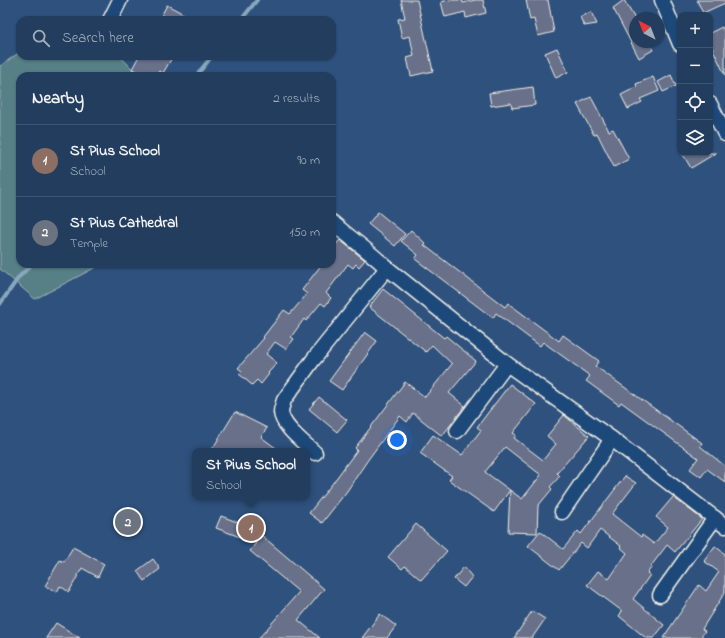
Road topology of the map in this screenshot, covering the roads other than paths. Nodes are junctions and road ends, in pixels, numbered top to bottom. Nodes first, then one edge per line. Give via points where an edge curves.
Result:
1 (120, 0) edge
2 (662, 0) edge
3 (112, 16) edge
4 (677, 37) edge
5 (713, 110) edge
6 (725, 134) edge
7 (336, 226) edge
8 (387, 268) junction
9 (507, 364) junction
10 (457, 431) dead end
11 (612, 439) junction
12 (310, 448) edge
13 (310, 448) edge
14 (315, 453) dead end
15 (562, 512) dead end
16 (720, 522) edge
17 (660, 595) dead end

1 - 3 street
2 - 4 street
5 - 6 street
7 - 8 street
8 - 9 street
8 - 13 street via 284,400 281,414 284,422
9 - 10 street
9 - 11 street
11 - 15 street
11 - 16 street
12 - 14 street
16 - 17 street

